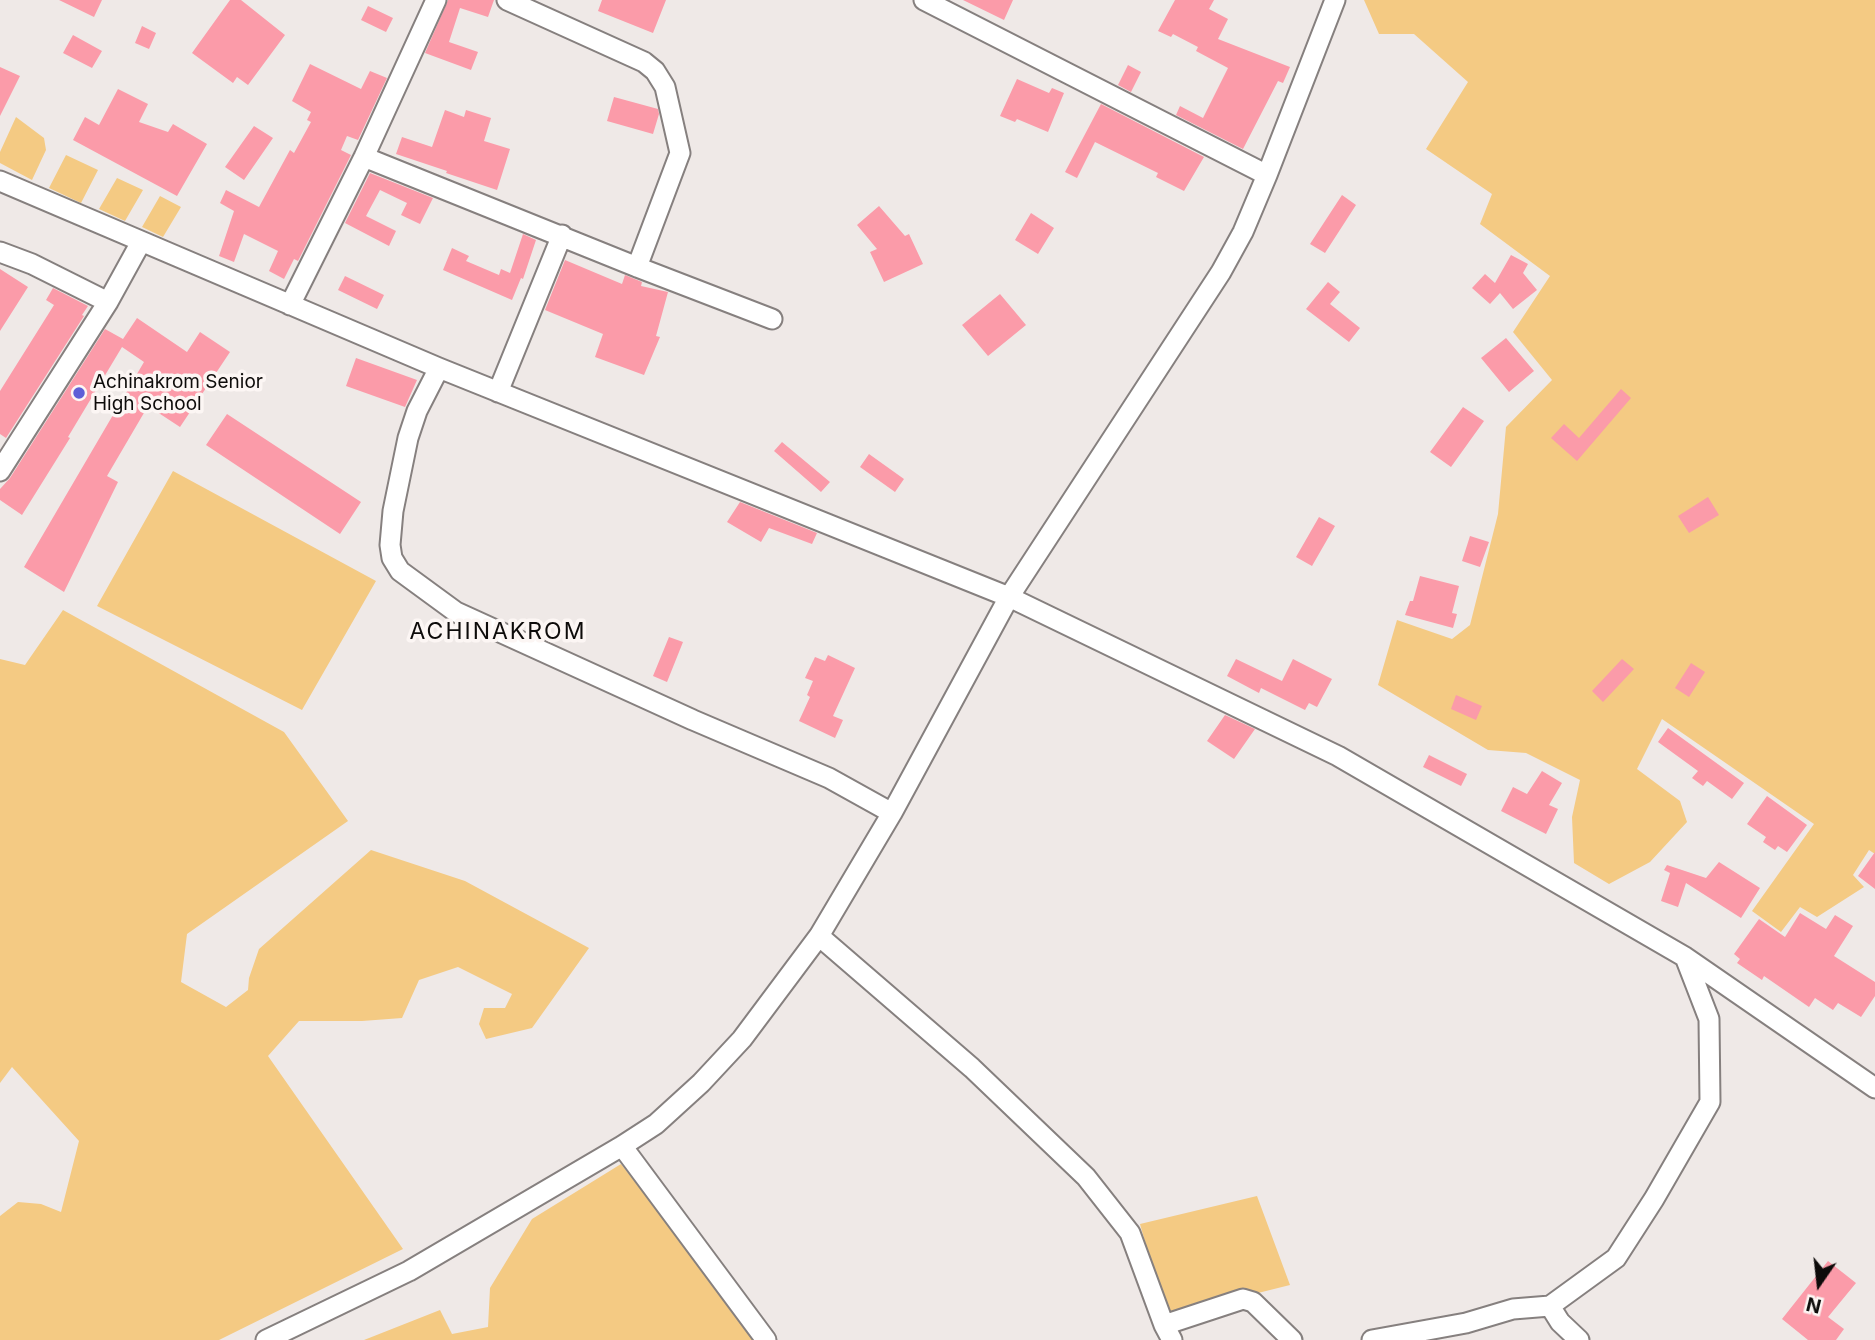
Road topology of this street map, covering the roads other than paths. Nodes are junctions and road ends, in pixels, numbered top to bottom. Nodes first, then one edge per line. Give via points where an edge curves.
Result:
1 (436, 0) edge
2 (507, 0) edge
3 (924, 0) edge
4 (1335, 0) edge
5 (364, 157) junction
6 (1267, 175) junction
7 (0, 181) edge
8 (562, 235) junction
9 (141, 242) junction
10 (0, 251) edge
11 (637, 267) junction
12 (108, 302) junction
13 (290, 304) junction
14 (772, 319) dead end
15 (439, 368) junction
16 (498, 391) junction
17 (0, 471) edge
18 (1009, 597) junction
19 (892, 813) junction
20 (819, 936) junction
21 (1685, 957) junction
22 (1875, 1088) edge
23 (622, 1146) junction
24 (1550, 1307) junction
25 (1168, 1333) edge
26 (266, 1340) edge
27 (766, 1340) edge
28 (1292, 1340) edge
29 (1372, 1340) edge
30 (1579, 1340) edge

1 - 5 street
2 - 11 street via 644,62 665,87 680,153
3 - 6 street
4 - 6 street
5 - 8 street
5 - 13 street
6 - 18 street via 1221,272
7 - 9 street
8 - 11 street
8 - 16 street
9 - 12 street
9 - 13 street
10 - 12 street
11 - 14 street
12 - 17 street
13 - 15 street
15 - 16 street
15 - 19 street via 408,438 393,511 390,545 400,571 456,612 829,778
16 - 18 street
18 - 19 street
18 - 21 street via 1338,756
19 - 20 street
20 - 23 street via 709,1074 656,1124
20 - 25 street via 972,1068 1086,1177 1130,1233
21 - 22 street
21 - 24 street via 1709,1018 1710,1102 1616,1258
23 - 26 street via 409,1271
23 - 27 street
24 - 29 street via 1513,1309 1466,1324
24 - 30 street
25 - 28 street via 1243,1299 1254,1302

